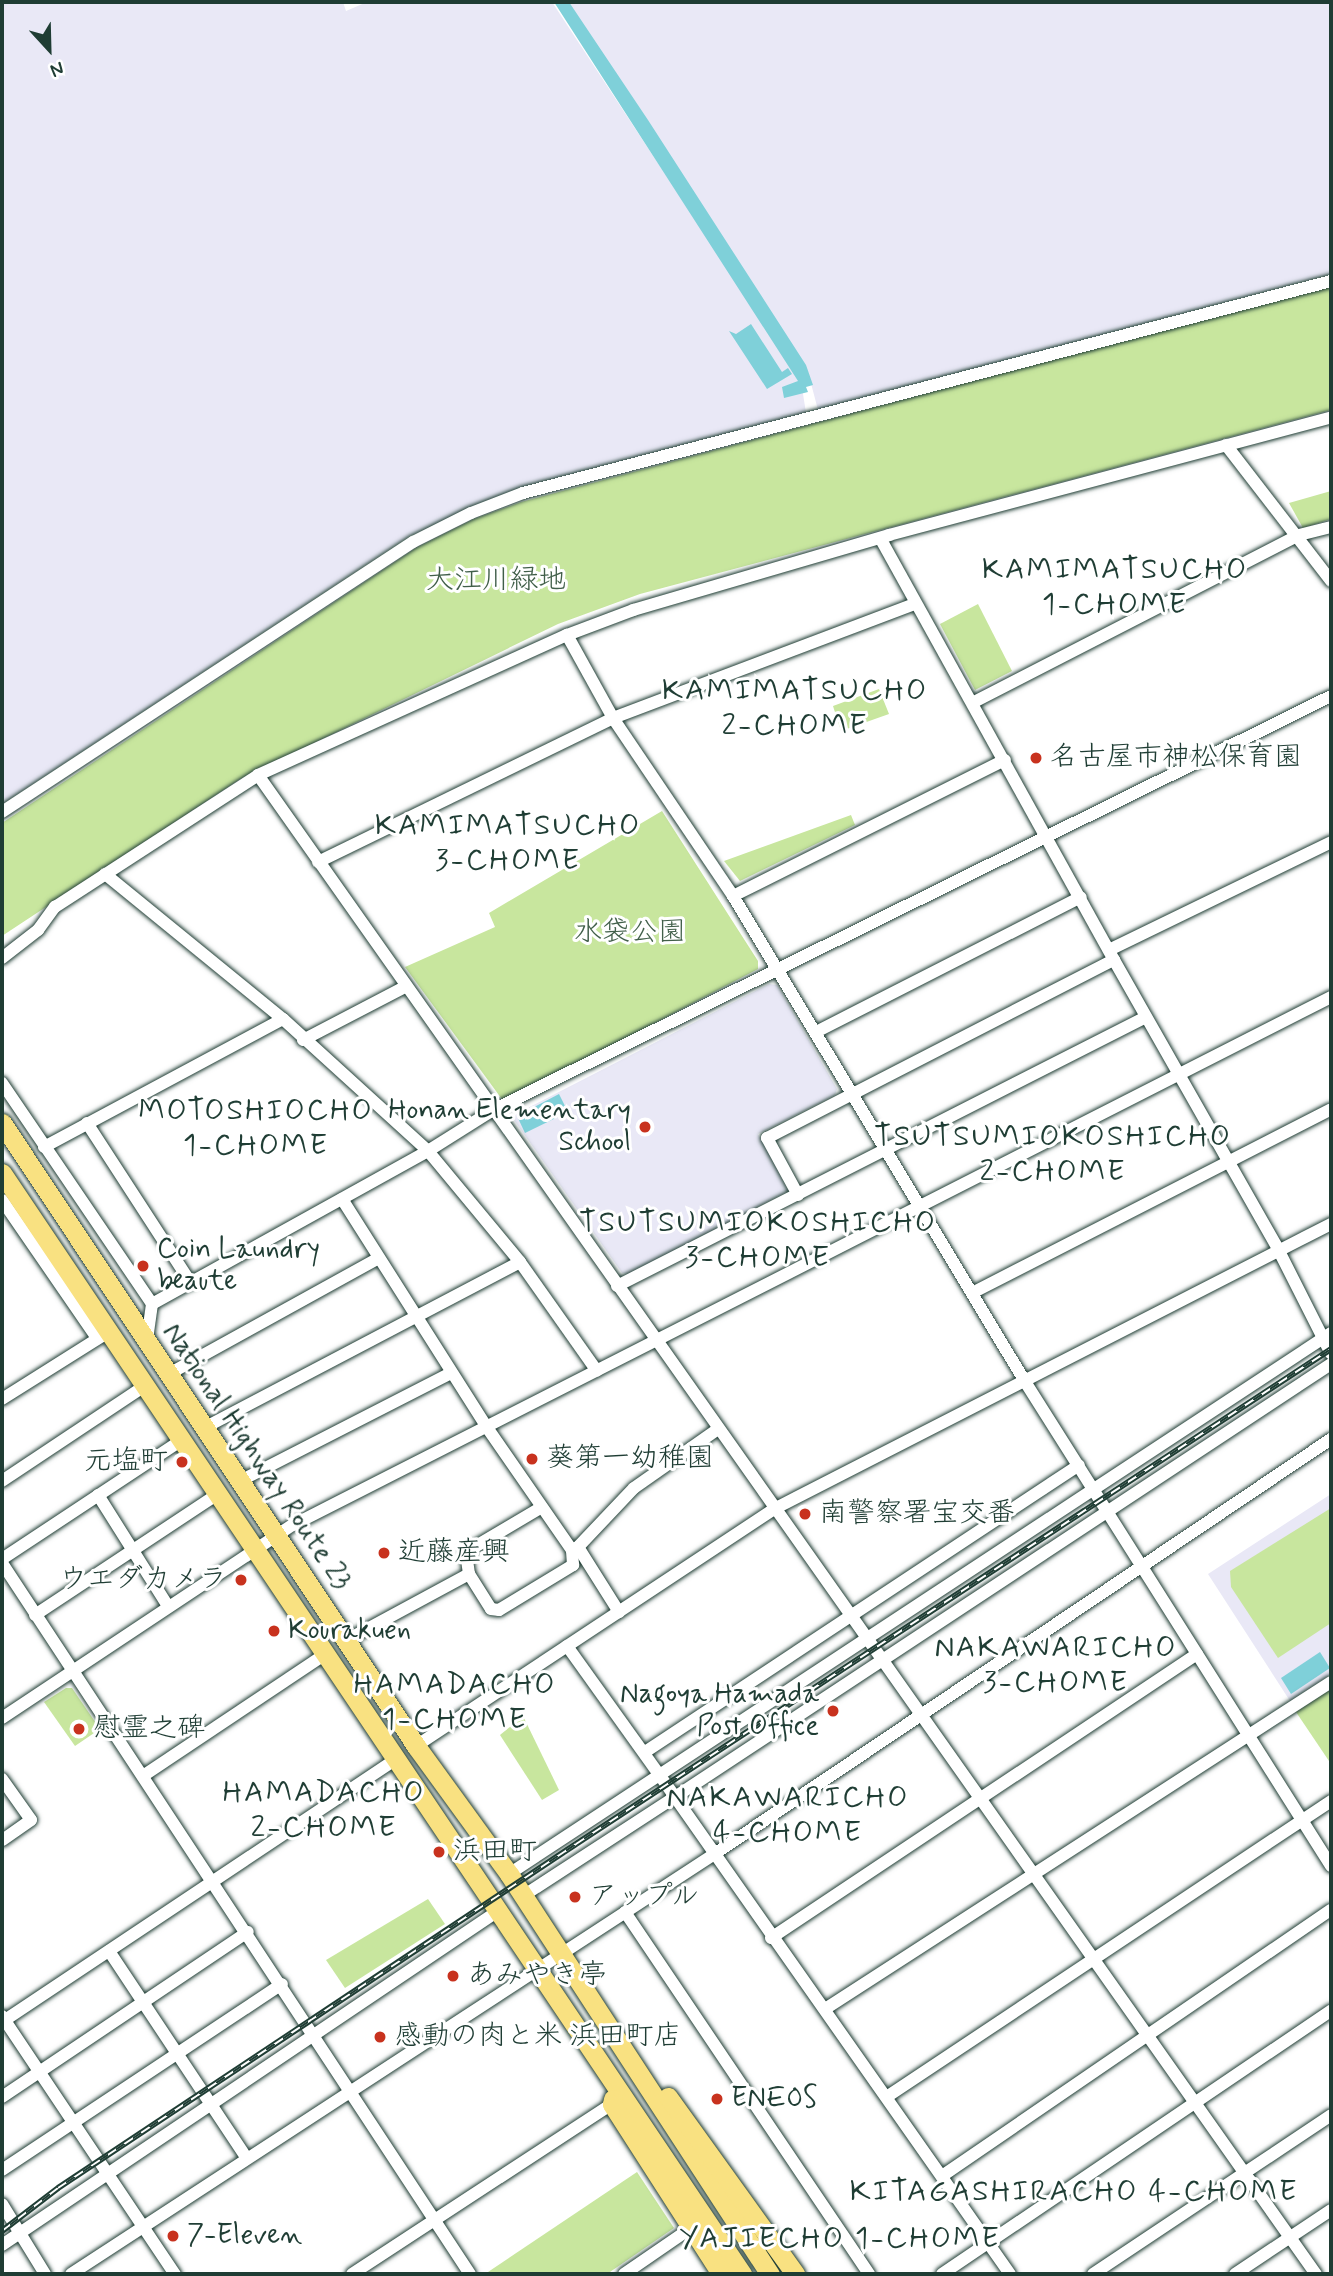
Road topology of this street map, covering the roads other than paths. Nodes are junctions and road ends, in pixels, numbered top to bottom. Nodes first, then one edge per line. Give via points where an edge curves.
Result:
1 (1331, 281) edge
2 (1331, 418) edge
3 (1226, 445) junction
4 (1331, 527) edge
5 (1299, 535) junction
6 (881, 540) junction
7 (1331, 581) edge
8 (915, 604) junction
9 (566, 635) junction
10 (1331, 696) edge
11 (974, 702) junction
12 (613, 718) junction
13 (1005, 760) junction
14 (258, 775) junction
15 (2, 811) edge
16 (1047, 835) junction
17 (1331, 842) edge
18 (318, 862) junction
19 (105, 874) junction
20 (733, 896) junction
21 (1081, 897) junction
22 (1112, 955) junction
23 (2, 958) edge
24 (775, 968) junction
25 (405, 988) junction
26 (1331, 997) edge
27 (1144, 1018) junction
28 (283, 1020) junction
29 (816, 1032) junction
30 (303, 1040) junction
31 (1179, 1077) junction
32 (2, 1083) edge
33 (850, 1096) junction
34 (1331, 1109) edge
35 (493, 1110) junction
36 (2, 1123) edge
37 (87, 1123) junction
38 (44, 1147) junction
39 (428, 1151) junction
40 (884, 1152) junction
41 (1229, 1161) junction
42 (2, 1172) edge
43 (798, 1195) junction
44 (342, 1199) junction
45 (2, 1200) edge
46 (920, 1210) junction
47 (1331, 1224) edge
48 (1279, 1251) junction
49 (379, 1258) junction
50 (520, 1262) junction
51 (191, 1283) junction
52 (617, 1286) junction
53 (972, 1293) junction
54 (152, 1304) junction
55 (416, 1316) junction
56 (102, 1331) junction
57 (1327, 1336) edge
58 (656, 1341) junction
59 (146, 1345) junction
60 (1331, 1354) edge
61 (1331, 1364) edge
62 (597, 1371) junction
63 (451, 1373) junction
64 (167, 1375) junction
65 (1024, 1380) junction
66 (143, 1387) junction
67 (2, 1399) edge
68 (486, 1426) junction
69 (202, 1429) junction
70 (719, 1429) junction
71 (1331, 1439) edge
72 (179, 1442) junction
73 (1079, 1465) junction
74 (2, 1481) edge
75 (238, 1482) junction
76 (1095, 1489) junction
77 (98, 1495) junction
78 (215, 1496) junction
79 (542, 1507) junction
80 (774, 1509) junction
81 (1108, 1510) junction
82 (275, 1536) junction
83 (575, 1548) junction
84 (134, 1550) junction
85 (253, 1550) junction
86 (2, 1561) edge
87 (1142, 1565) junction
88 (469, 1574) junction
89 (168, 1606) junction
90 (619, 1612) junction
91 (35, 1615) junction
92 (850, 1616) junction
93 (866, 1639) junction
94 (345, 1641) junction
95 (567, 1646) junction
96 (1197, 1654) junction
97 (324, 1655) junction
98 (881, 1661) junction
99 (71, 1672) junction
100 (1331, 1682) edge
101 (920, 1713) junction
102 (2, 1718) edge
103 (1249, 1736) junction
104 (416, 1746) junction
105 (645, 1752) junction
106 (395, 1760) junction
107 (660, 1775) junction
108 (143, 1776) junction
109 (2, 1779) edge
110 (675, 1797) junction
111 (980, 1798) junction
112 (1331, 1801) edge
113 (1303, 1819) junction
114 (2, 1840) edge
115 (713, 1855) junction
116 (1331, 1866) edge
117 (509, 1874) junction
118 (1035, 1877) junction
119 (213, 1881) junction
120 (523, 1896) junction
121 (1331, 1910) edge
122 (498, 1912) junction
123 (625, 1912) junction
124 (248, 1932) junction
125 (771, 1938) junction
126 (109, 1951) junction
127 (561, 1954) junction
128 (1093, 1958) junction
129 (536, 1968) junction
130 (282, 1984) junction
131 (145, 2003) junction
132 (825, 2009) junction
133 (1331, 2011) edge
134 (3, 2020) edge
135 (315, 2033) junction
136 (1149, 2034) junction
137 (177, 2054) junction
138 (40, 2073) junction
139 (641, 2079) junction
140 (350, 2088) junction
141 (614, 2096) junction
142 (888, 2096) junction
143 (2, 2097) edge
144 (1198, 2101) junction
145 (209, 2102) junction
146 (1331, 2115) edge
147 (73, 2123) junction
148 (246, 2157) junction
149 (2, 2170) edge
150 (106, 2171) junction
151 (1248, 2174) junction
152 (942, 2176) junction
153 (3, 2209) edge
154 (1331, 2210) edge
155 (433, 2222) junction
156 (698, 2223) junction
157 (143, 2226) junction
158 (20, 2231) junction
159 (1289, 2238) junction
160 (987, 2243) junction
161 (2, 2245) edge
162 (45, 2274) edge
163 (71, 2274) edge
164 (175, 2274) edge
165 (352, 2274) edge
166 (470, 2274) edge
167 (624, 2274) edge
168 (721, 2274) edge
169 (742, 2274) edge
170 (770, 2274) edge
171 (794, 2274) edge
172 (869, 2274) edge
173 (942, 2274) edge
174 (1010, 2274) edge
175 (1093, 2274) edge
176 (1235, 2274) edge
177 (1316, 2274) edge

1 - 15 street via 523,493 471,513 414,542
2 - 3 street
3 - 5 street
3 - 6 street
4 - 5 street
5 - 7 street
5 - 11 street
6 - 8 street
6 - 9 street via 729,581
8 - 11 street
8 - 12 street
9 - 12 street
9 - 14 street
10 - 16 street
11 - 13 street
12 - 18 street
12 - 20 street
13 - 16 street
13 - 20 street
14 - 18 street
14 - 19 street
16 - 21 street
16 - 24 street
17 - 22 street
18 - 25 street
19 - 23 street via 55,906 38,930
19 - 28 street
20 - 24 street
21 - 22 street
21 - 29 street
22 - 27 street
22 - 33 street
24 - 29 street
24 - 35 street
25 - 30 street
25 - 35 street
26 - 31 street
27 - 31 street
27 - 40 street
28 - 30 street
28 - 37 street
29 - 33 street
30 - 39 street
31 - 41 street
31 - 46 street
32 - 38 street
33 - 40 street
33 - 43 street via 767,1138
34 - 41 street
35 - 39 street
35 - 52 street
36 - 59 highway, National Highway Route 23
37 - 38 street
37 - 51 street
38 - 54 street
39 - 44 street
39 - 50 street
40 - 43 street
40 - 46 street
41 - 48 street
41 - 53 street
42 - 56 highway, National Highway Route 23
43 - 52 street
44 - 49 street
44 - 51 street
45 - 56 street
46 - 53 street
46 - 58 street
47 - 48 street
48 - 57 street
48 - 65 street
49 - 55 street
49 - 64 street
50 - 55 street
50 - 62 street
51 - 54 street
52 - 58 street
53 - 65 street
54 - 59 street
55 - 63 street
55 - 69 street
56 - 66 highway, National Highway Route 23
56 - 67 street
57 - 60 street
57 - 76 street
58 - 62 street
58 - 70 street
59 - 64 highway, National Highway Route 23
61 - 81 street
62 - 68 street
63 - 68 street
63 - 75 street
64 - 69 highway, National Highway Route 23
65 - 73 street
65 - 80 street
66 - 72 highway, National Highway Route 23
66 - 74 street
68 - 79 street
68 - 82 street
69 - 75 highway, National Highway Route 23
70 - 80 street
70 - 83 street via 634,1488
71 - 87 street
72 - 77 street
72 - 78 highway, National Highway Route 23
73 - 76 street
73 - 92 street
75 - 82 highway, National Highway Route 23
76 - 81 street
76 - 93 street
77 - 84 street
77 - 86 street
78 - 84 street
78 - 85 highway, National Highway Route 23
79 - 83 street
79 - 88 street via 466,1552
80 - 90 street
80 - 92 street
81 - 87 street
81 - 98 street
82 - 85 street
82 - 94 highway, National Highway Route 23
83 - 88 street via 573,1565 499,1610 491,1609
83 - 90 street
84 - 89 street
84 - 91 street
85 - 89 street
85 - 97 highway, National Highway Route 23
86 - 91 street
87 - 96 street
87 - 101 street
88 - 94 street
89 - 99 street
90 - 95 street
91 - 99 street
92 - 93 street
92 - 105 street
93 - 98 street
93 - 107 street
94 - 104 highway, National Highway Route 23
95 - 104 street
95 - 105 street
96 - 103 street
96 - 111 street
97 - 106 highway, National Highway Route 23
97 - 108 street
98 - 101 street
98 - 110 street
99 - 102 street
99 - 108 street
100 - 103 street
101 - 111 street
101 - 115 street
103 - 113 street
103 - 118 street
104 - 117 highway, National Highway Route 23
105 - 107 street
106 - 119 street
106 - 122 highway, National Highway Route 23
107 - 110 street
107 - 117 street
108 - 119 street
109 - 114 street via 31,1820
110 - 115 street
110 - 120 street
111 - 118 street
111 - 125 street
112 - 113 street
113 - 116 street
113 - 128 street
115 - 123 street
115 - 125 street
117 - 120 highway, National Highway Route 23
118 - 128 street
118 - 132 street
119 - 124 street
119 - 126 street
120 - 127 highway, National Highway Route 23
121 - 136 street
122 - 129 highway, National Highway Route 23
122 - 135 street
123 - 127 street
123 - 172 street
124 - 130 street
124 - 131 street
125 - 132 street
126 - 131 street
126 - 134 street
127 - 129 street
127 - 139 highway, National Highway Route 23
128 - 136 street
128 - 142 street
129 - 140 street
129 - 141 highway, National Highway Route 23
130 - 135 street
130 - 137 street
131 - 137 street
131 - 138 street
132 - 142 street
133 - 144 street
134 - 138 street
135 - 140 street
135 - 145 street
136 - 144 street
136 - 152 street
137 - 145 street
137 - 147 street
138 - 143 street
138 - 147 street
139 - 170 highway, National Highway Route 23
139 - 171 highway via 664,2091
140 - 148 street
140 - 155 street
141 - 155 street
141 - 156 highway, National Highway Route 23
142 - 152 street
144 - 151 street
144 - 160 street
145 - 148 street
145 - 150 street
146 - 151 street
147 - 149 street
147 - 150 street
148 - 157 street
150 - 157 street
150 - 158 street
151 - 159 street
151 - 175 street
152 - 160 street
153 - 158 street
154 - 159 street
155 - 165 street
155 - 166 street
156 - 167 street
156 - 168 highway
156 - 169 highway, National Highway Route 23
157 - 163 street
157 - 164 street
158 - 161 street
158 - 162 street
159 - 176 street
159 - 177 street
160 - 173 street
160 - 174 street

